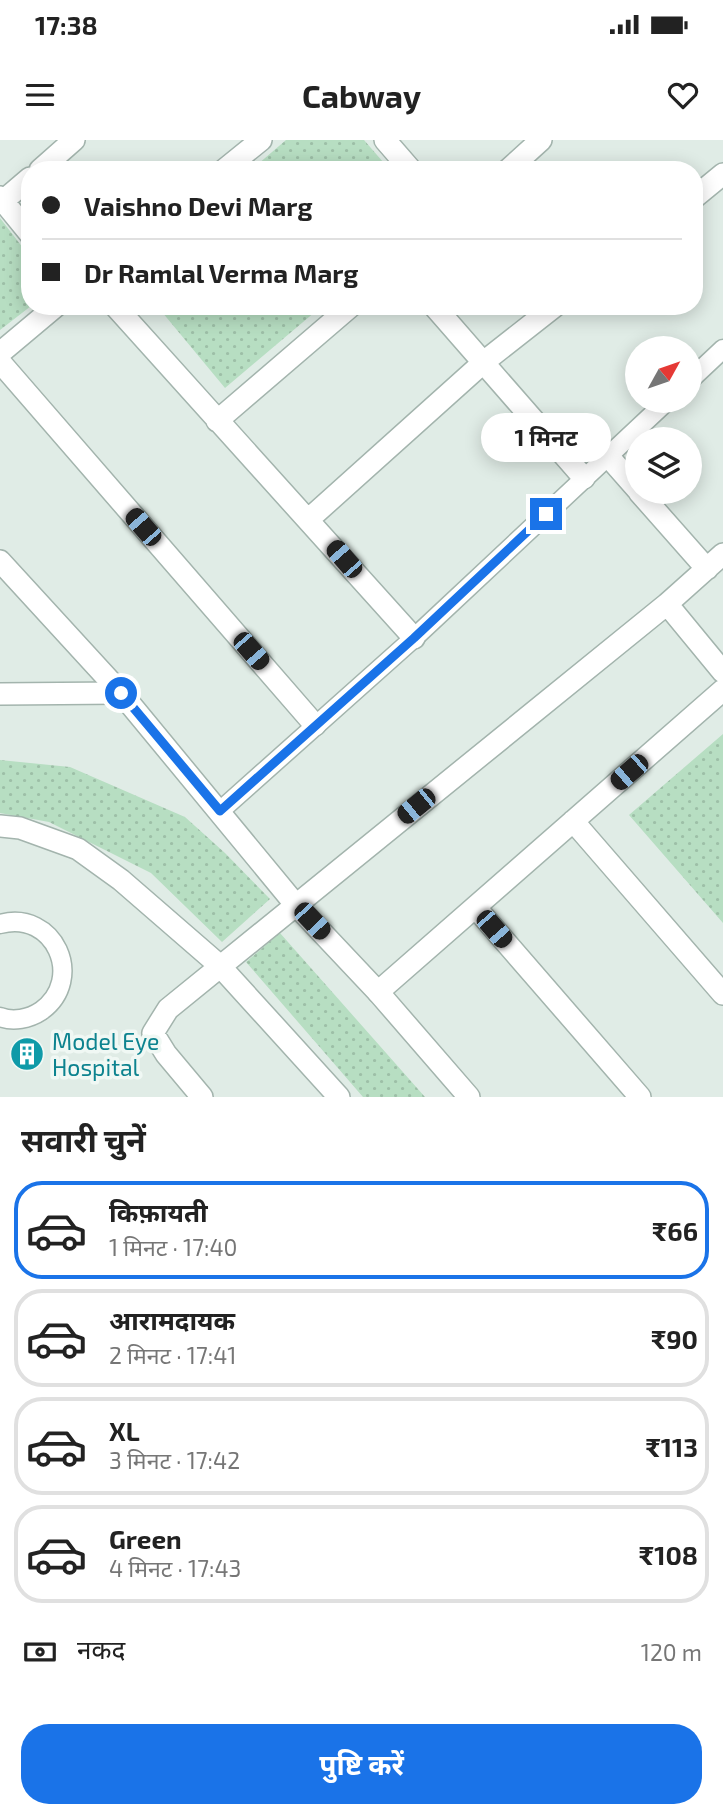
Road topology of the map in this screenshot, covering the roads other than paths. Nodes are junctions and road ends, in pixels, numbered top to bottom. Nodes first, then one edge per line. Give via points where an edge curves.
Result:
1 (74, 140) edge
2 (261, 140) edge
3 (385, 140) edge
4 (541, 140) edge
5 (50, 161) edge
6 (235, 161) edge
7 (403, 161) edge
8 (518, 161) edge
9 (723, 174) edge
10 (21, 185) edge
11 (703, 190) edge
12 (2, 199) edge
13 (21, 223) edge
14 (45, 315) edge
15 (123, 315) edge
16 (341, 315) edge
17 (442, 315) edge
18 (544, 315) edge
19 (723, 349) edge
20 (0, 353) edge
21 (485, 361) junction
22 (0, 362) edge
23 (702, 369) edge
24 (654, 413) edge
25 (217, 421) junction
26 (608, 456) junction
27 (625, 476) edge
28 (584, 478) junction
29 (650, 504) edge
30 (309, 519) junction
31 (723, 554) edge
32 (0, 561) edge
33 (707, 569) junction
34 (667, 604) junction
35 (414, 638) junction
36 (723, 673) edge
37 (723, 690) edge
38 (121, 693) junction
39 (0, 694) edge
40 (315, 725) junction
41 (220, 811) junction
42 (573, 821) junction
43 (0, 826) edge
44 (295, 904) junction
45 (476, 908) junction
46 (0, 924) edge
47 (219, 965) junction
48 (378, 992) junction
49 (723, 994) edge
50 (0, 1017) edge
51 (202, 1097) edge
52 (339, 1097) edge
53 (469, 1097) edge
54 (640, 1097) edge

1 - 5 street
2 - 6 street
3 - 7 street
4 - 8 street
9 - 11 street
10 - 12 street
12 - 13 street
14 - 20 street
15 - 25 street
16 - 25 street
17 - 21 street
18 - 21 street
19 - 23 lane
21 - 28 street
21 - 30 street
22 - 40 street
24 - 26 lane
25 - 30 street
26 - 27 street
26 - 28 lane
28 - 35 lane
29 - 33 street
30 - 35 street
31 - 33 street
32 - 38 street
33 - 34 street
34 - 36 street
34 - 44 street
35 - 40 lane
37 - 42 street
38 - 39 street
38 - 41 street
40 - 41 lane
41 - 44 street
42 - 45 street
42 - 49 street
43 - 47 street via 20,828 78,849
44 - 47 street
44 - 48 street
45 - 48 street
45 - 54 street
46 - 50 lane via 13,920 40,928 58,948 64,974 53,1002 32,1017
47 - 51 street via 168,1009 153,1033
47 - 52 street
48 - 53 street

